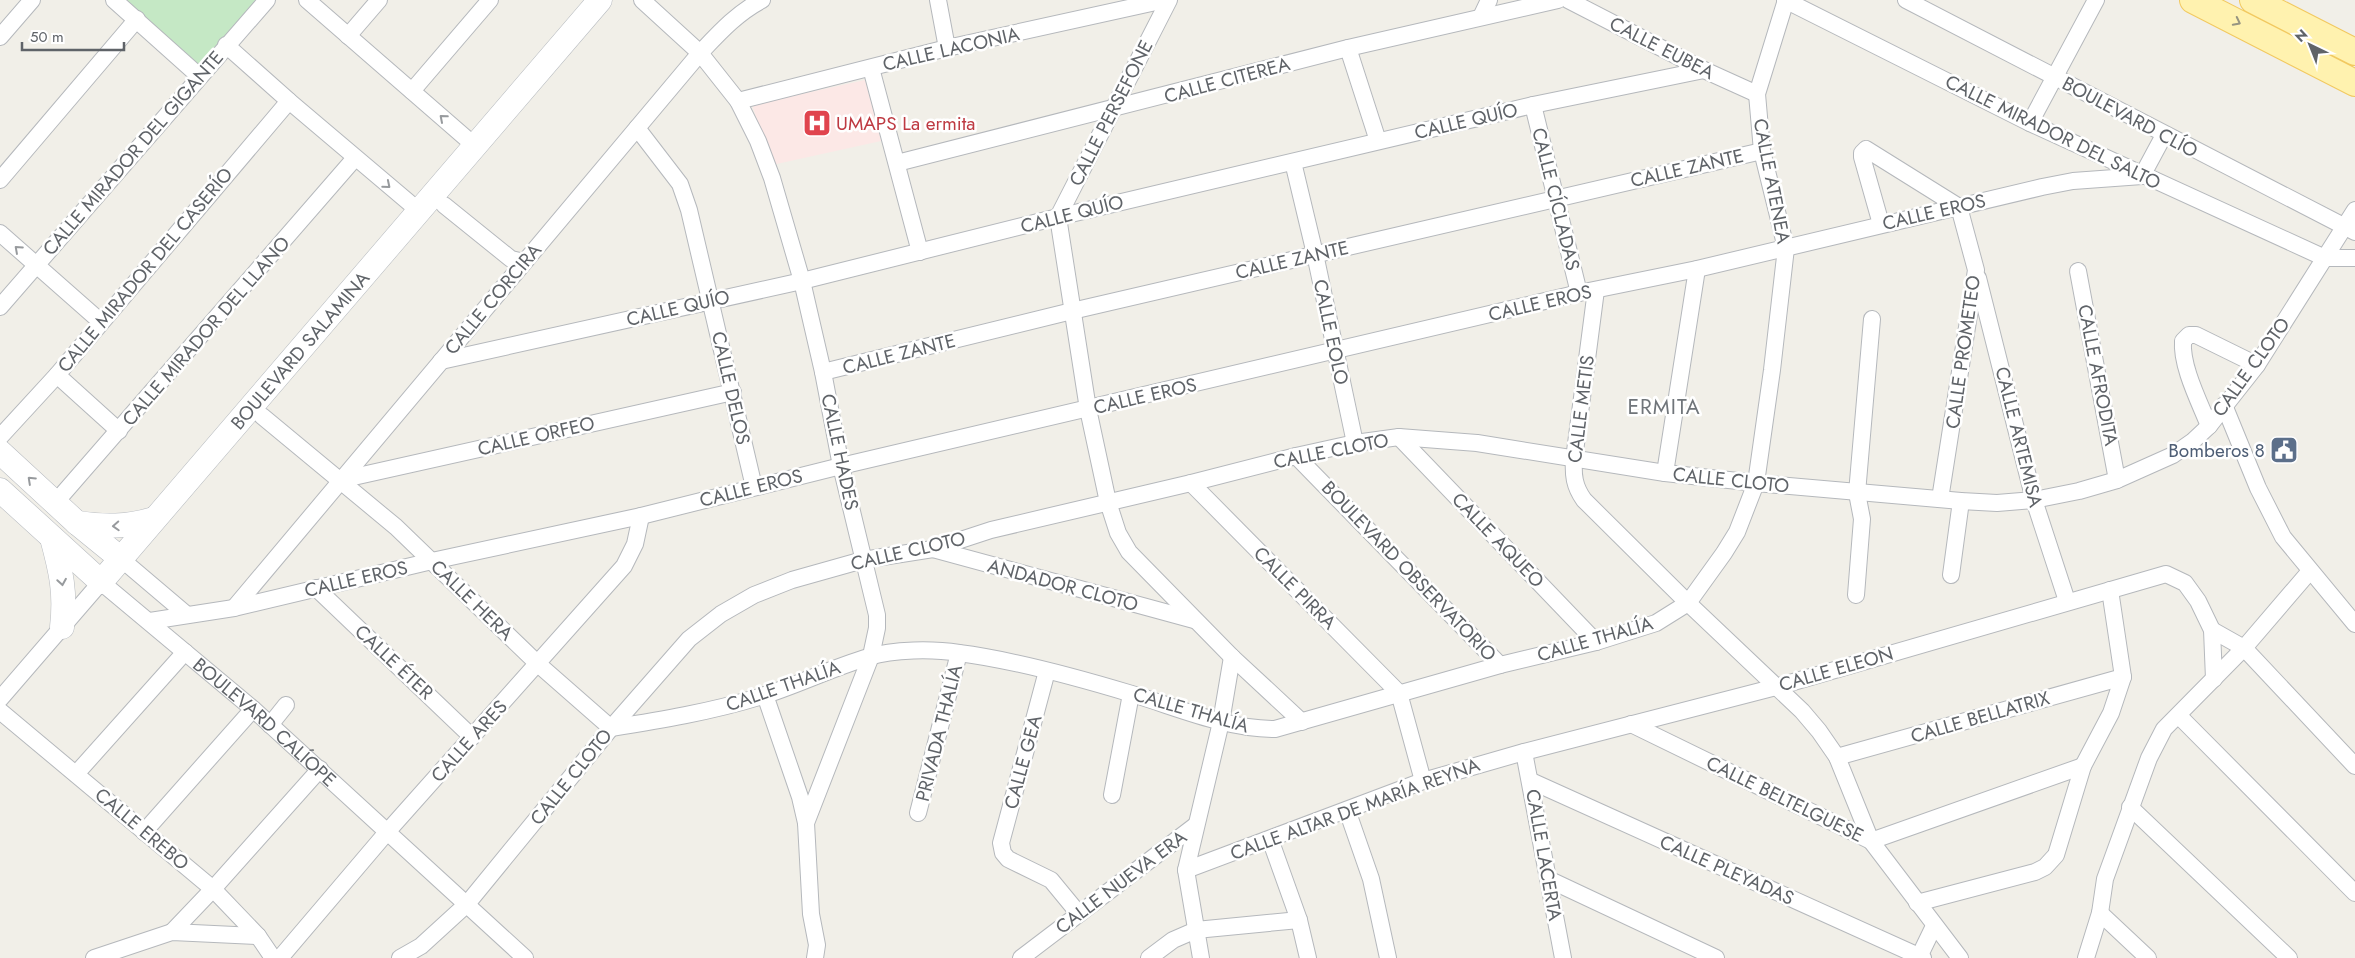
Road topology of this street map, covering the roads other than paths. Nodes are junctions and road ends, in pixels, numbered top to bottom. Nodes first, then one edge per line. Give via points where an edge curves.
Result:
1 (32, 0) edge
2 (114, 0) edge
3 (267, 0) edge
4 (306, 0) edge
5 (378, 0) edge
6 (490, 0) edge
7 (600, 0) edge
8 (620, 0) edge
9 (642, 0) edge
10 (762, 0) edge
11 (938, 0) edge
12 (1167, 0) edge
13 (1489, 0) edge
14 (1558, 0) edge
15 (1568, 0) edge
16 (1786, 0) edge
17 (1906, 0) edge
18 (2096, 0) edge
19 (2193, 0) edge
20 (2253, 0) edge
21 (1481, 17) junction
22 (2289, 18) junction
23 (137, 19) junction
24 (348, 36) junction
25 (0, 37) edge
26 (2277, 42) junction
27 (226, 45) junction
28 (947, 48) junction
29 (1348, 48) junction
30 (2355, 52) edge
31 (700, 53) junction
32 (871, 68) junction
33 (1704, 70) junction
34 (199, 76) junction
35 (2055, 77) junction
36 (2355, 83) edge
37 (412, 91) junction
38 (1758, 94) junction
39 (738, 100) junction
40 (289, 102) junction
41 (1533, 105) junction
42 (1113, 109) junction
43 (2030, 123) junction
44 (636, 128) junction
45 (2164, 135) junction
46 (1378, 141) junction
47 (475, 146) junction
48 (1762, 151) junction
49 (355, 158) junction
50 (1293, 162) junction
51 (897, 163) junction
52 (2142, 176) junction
53 (0, 180) edge
54 (1556, 197) junction
55 (444, 205) junction
56 (1959, 207) junction
57 (2355, 210) edge
58 (418, 211) junction
59 (1058, 217) junction
60 (1881, 224) junction
61 (2350, 229) edge
62 (0, 234) edge
63 (1786, 248) junction
64 (920, 252) junction
65 (1316, 254) junction
66 (2324, 258) junction
67 (2355, 258) edge
68 (524, 262) junction
69 (36, 265) junction
70 (1696, 269) junction
71 (1976, 270) junction
72 (2078, 271) dead end
73 (802, 281) junction
74 (1596, 290) junction
75 (1579, 293) junction
76 (710, 301) junction
77 (0, 307) edge
78 (1072, 311) junction
79 (1872, 319) dead end
80 (101, 322) junction
81 (1336, 351) junction
82 (441, 361) junction
83 (2257, 365) junction
84 (823, 372) junction
85 (57, 376) junction
86 (732, 392) junction
87 (2224, 405) junction
88 (1088, 409) junction
89 (262, 416) junction
90 (2209, 426) junction
91 (119, 431) junction
92 (0, 437) edge
93 (1400, 437) junction
94 (1355, 443) junction
95 (0, 452) edge
96 (1296, 456) junction
97 (1574, 459) junction
98 (841, 466) junction
99 (1665, 473) junction
100 (340, 480) junction
101 (2117, 480) junction
102 (1191, 483) junction
103 (1756, 483) junction
104 (754, 487) junction
105 (0, 490) edge
106 (1857, 493) junction
107 (1940, 499) junction
108 (2034, 500) junction
109 (1961, 501) junction
110 (1108, 502) junction
111 (55, 503) junction
112 (640, 516) junction
113 (154, 519) junction
114 (77, 523) junction
115 (52, 538) junction
116 (933, 549) junction
117 (863, 560) junction
118 (432, 561) junction
119 (126, 563) junction
120 (2310, 571) junction
121 (1951, 574) dead end
122 (107, 587) junction
123 (316, 588) junction
124 (2110, 590) junction
125 (1856, 595) dead end
126 (2067, 601) junction
127 (1688, 603) junction
128 (234, 608) junction
129 (186, 614) junction
130 (1194, 620) junction
131 (150, 621) junction
132 (2355, 624) edge
133 (62, 627) junction
134 (2212, 630) junction
135 (1596, 642) junction
136 (2244, 648) junction
137 (186, 652) junction
138 (959, 652) junction
139 (871, 656) junction
140 (1232, 657) junction
141 (538, 664) junction
142 (1500, 665) junction
143 (1047, 671) junction
144 (2123, 677) junction
145 (2214, 679) junction
146 (1776, 687) junction
147 (1399, 693) junction
148 (1131, 694) junction
149 (764, 695) junction
150 (0, 699) edge
151 (286, 705) dead end
152 (253, 709) junction
153 (0, 711) edge
154 (2179, 716) junction
155 (1221, 722) junction
156 (1302, 722) junction
157 (1631, 724) junction
158 (270, 725) junction
159 (610, 728) junction
160 (472, 737) junction
161 (1524, 752) junction
162 (1837, 757) junction
163 (2083, 766) junction
164 (2355, 766) edge
165 (320, 769) junction
166 (76, 774) junction
167 (1531, 781) junction
168 (1423, 782) junction
169 (1112, 795) dead end
170 (2130, 807) junction
171 (1348, 810) junction
172 (918, 813) dead end
173 (806, 823) junction
174 (1196, 825) junction
175 (144, 832) junction
176 (388, 832) junction
177 (1270, 839) junction
178 (1871, 841) junction
179 (1186, 870) junction
180 (1550, 880) junction
181 (213, 889) junction
182 (2355, 892) edge
183 (1917, 903) junction
184 (467, 904) junction
185 (2100, 913) junction
186 (1079, 914) junction
187 (1299, 920) junction
188 (1934, 926) junction
189 (1196, 930) junction
190 (172, 932) junction
191 (258, 936) junction
192 (1951, 951) edge
193 (1921, 957) edge
194 (94, 958) edge
195 (272, 958) edge
196 (280, 958) edge
197 (400, 958) edge
198 (525, 958) edge
199 (815, 958) edge
200 (1021, 958) edge
201 (1149, 958) edge
202 (1201, 958) edge
203 (1308, 958) edge
204 (1388, 958) edge
205 (1563, 958) edge
206 (1716, 958) edge
207 (1960, 958) edge
208 (2086, 958) edge
209 (2148, 958) edge
210 (2289, 958) edge

1 - 25 street
2 - 23 street
3 - 27 street, CALLE MIRADOR DEL GIGANTE
4 - 24 street
5 - 24 street
6 - 37 street
7 - 47 street, BOULEVARD SALAMINA
8 - 55 street, BOULEVARD SALAMINA
9 - 31 street, CALLE HADES
10 - 31 street, CALLE CORCIRA via 726,25
11 - 28 street
12 - 28 street, CALLE LACONIA
12 - 42 street, CALLE PERSEFONE
13 - 21 street
14 - 21 street, CALLE CITEREA
15 - 33 street, CALLE EUBEA
16 - 38 street, CALLE ATENEA
16 - 43 street, CALLE MIRADOR DEL SALTO
17 - 35 street, BOULEVARD CLÍO
18 - 35 street
19 -> 26 main road
20 - 22 main road
21 - 29 street, CALLE CITEREA
22 - 26 main road via 2278,29
22 - 30 main road
23 - 34 street
23 - 53 street
24 - 37 street
26 - 36 main road
27 - 34 street, CALLE MIRADOR DEL GIGANTE
27 - 40 street
28 - 32 street, CALLE LACONIA
29 - 42 street, CALLE CITEREA
29 - 46 street
31 - 39 street, CALLE HADES
31 - 44 street, CALLE CORCIRA
32 - 39 street, CALLE LACONIA
32 - 51 street
33 - 38 street, CALLE EUBEA
33 - 41 street, CALLE QUÍO
34 - 69 street, CALLE MIRADOR DEL GIGANTE
35 - 43 street
35 - 45 street, BOULEVARD CLÍO
47 -> 37 street
38 - 48 street, CALLE ATENEA
39 - 73 street, CALLE HADES via 772,178
40 - 49 street
40 - 80 street, CALLE MIRADOR DEL CASERÍO
41 - 46 street, CALLE QUÍO
41 - 54 street, CALLE CÍCLADAS
42 - 51 street, CALLE CITEREA
42 - 59 street, CALLE PERSEFONE
43 - 52 street, CALLE MIRADOR DEL SALTO
44 - 68 street, CALLE CORCIRA
44 - 76 street, CALLE DELOS via 680,184
45 - 52 street
45 - 61 street, BOULEVARD CLÍO
46 - 50 street, CALLE QUÍO
47 - 58 street, BOULEVARD SALAMINA
48 - 54 street, CALLE ZANTE
48 - 63 street, CALLE ATENEA
49 -> 58 street
49 - 91 street, CALLE MIRADOR DEL LLANO
50 - 59 street, CALLE QUÍO
50 - 65 street, CALLE EOLO
51 - 64 street
52 - 56 street, CALLE EROS via 2073,181
52 - 66 street, CALLE MIRADOR DEL SALTO
54 - 65 street, CALLE ZANTE
54 - 75 street, CALLE CÍCLADAS
55 - 68 street via 511,259
55 - 89 street, BOULEVARD SALAMINA
56 - 60 street, CALLE EROS
56 - 60 street via 1866,150 1862,157
56 - 71 street, CALLE PROMETEO
57 - 61 street, CALLE CLOTO
58 - 113 street, BOULEVARD SALAMINA
59 - 64 street, CALLE QUÍO
59 - 78 street
60 - 63 street, CALLE EROS
61 - 66 street, CALLE CLOTO
69 -> 62 street
63 - 70 street, CALLE EROS
63 - 103 street, CALLE ATENEA
64 - 73 street, CALLE QUÍO
65 - 78 street, CALLE ZANTE
65 - 81 street, CALLE EOLO
66 - 67 street
66 - 83 street, CALLE CLOTO
68 - 82 street, CALLE CORCIRA
69 - 77 street, CALLE MIRADOR DEL GIGANTE
69 - 80 street
70 - 74 street, CALLE EROS
70 - 99 street
71 - 107 street, CALLE PROMETEO
71 - 108 street, CALLE ARTEMISA
72 - 101 street, CALLE AFRODITA
73 - 76 street, CALLE QUÍO
73 - 84 street, CALLE HADES
74 - 75 street, CALLE EROS
74 - 97 street, CALLE METIS
75 - 81 street, CALLE EROS
76 - 82 street, CALLE QUÍO
76 - 86 street, CALLE DELOS
78 - 84 street, CALLE ZANTE
78 - 88 street
79 - 106 street
80 - 85 street, CALLE MIRADOR DEL CASERÍO
81 - 88 street, CALLE EROS
81 - 94 street, CALLE EOLO
82 - 100 street, CALLE CORCIRA
83 - 87 street, CALLE CLOTO
83 - 90 street via 2196,334 2183,341 2182,349 2192,384
84 - 98 street, CALLE HADES
85 - 91 street
85 - 92 street, CALLE MIRADOR DEL CASERÍO
86 - 100 street, CALLE ORFEO
86 - 104 street, CALLE DELOS
87 - 90 street, CALLE CLOTO
87 - 120 street via 2270,514 2283,537
88 - 98 street, CALLE EROS
88 - 110 street
89 - 100 street, CALLE HERA
89 - 119 street, BOULEVARD SALAMINA
90 - 101 street, CALLE CLOTO via 2173,455
91 - 111 street, CALLE MIRADOR DEL LLANO
93 - 94 street, CALLE CLOTO
93 - 97 street, CALLE CLOTO via 1477,443
93 - 135 street, CALLE AQUEO
94 - 96 street, CALLE CLOTO
111 -> 95 street
96 - 102 street, CALLE CLOTO
96 - 142 street, BOULEVARD OBSERVATORIO
97 - 99 street, CALLE CLOTO
97 - 127 street, CALLE METIS via 1576,489 1584,500
98 - 104 street, CALLE EROS
98 - 117 street, CALLE HADES
99 - 103 street, CALLE CLOTO
100 - 118 street, CALLE HERA
100 - 128 street, CALLE CORCIRA
101 - 108 street, CALLE CLOTO
102 - 110 street, CALLE CLOTO
102 - 147 street, CALLE PIRRA
103 - 106 street, CALLE CLOTO
103 - 127 street, CALLE THALÍA via 1737,532
104 - 112 street, CALLE EROS
105 - 115 street, BOULEVARD CALÍOPE
106 - 107 street, CALLE CLOTO
106 - 125 street via 1862,519
107 - 109 street, CALLE CLOTO
108 - 109 street, CALLE CLOTO
108 - 126 street, CALLE ARTEMISA
109 - 121 street
110 - 116 street, CALLE CLOTO via 991,530
110 - 130 street via 1128,552
111 - 114 street
112 - 118 street, CALLE EROS
112 - 141 street, CALLE ARES via 635,544 624,566
113 -> 114 street via 117,527
113 - 119 street, BOULEVARD SALAMINA
114 - 119 street
115 - 122 street, BOULEVARD CALÍOPE
115 -> 133 street via 65,602
116 - 117 street, CALLE CLOTO
116 - 130 street, ANDADOR CLOTO
117 - 139 street, CALLE HADES via 878,628
117 - 159 street, CALLE CLOTO via 777,586 721,614 689,638
118 - 123 street, CALLE EROS
118 - 141 street, CALLE HERA
119 - 122 street, BOULEVARD SALAMINA
119 - 129 street
120 - 132 street
120 - 136 street
122 - 131 street, BOULEVARD CALÍOPE
122 - 133 street, BOULEVARD SALAMINA
123 - 128 street, CALLE EROS
123 - 160 street, CALLE ÉTER
124 - 126 street, CALLE ELEON
124 - 134 street, CALLE ELEON via 2166,574 2185,583
124 - 144 street
126 - 146 street, CALLE ELEON
127 - 135 street, CALLE THALÍA via 1656,623
127 - 146 street
128 - 129 street, CALLE EROS
129 - 131 street, CALLE EROS
130 - 140 street
131 - 137 street, BOULEVARD CALÍOPE
133 - 150 street, BOULEVARD SALAMINA
134 - 136 street
134 - 145 street
135 - 142 street, CALLE THALÍA
136 - 145 street
136 - 164 street
137 - 152 street, BOULEVARD CALÍOPE
137 - 166 street
138 - 139 street, CALLE THALÍA
138 - 143 street, CALLE THALÍA
138 - 172 street, PRIVADA THALÍA
139 - 149 street, CALLE THALÍA
139 - 173 street, CALLE HADES
140 - 155 street
140 - 156 street
141 - 159 street, CALLE HERA
141 - 160 street, CALLE ARES
142 - 147 street, CALLE THALÍA
143 - 148 street, CALLE THALÍA
143 - 186 street, CALLE GEA via 1001,843 1003,853 1014,862 1051,880
144 - 162 street, CALLE BELLATRIX
144 - 163 street via 2111,713
145 - 154 street
146 - 157 street, CALLE ELEON
146 - 162 street via 1819,731
147 - 156 street, CALLE THALÍA
147 - 168 street
148 - 155 street, CALLE THALÍA
148 - 169 street
149 - 159 street, CALLE THALÍA via 692,715
149 - 173 street
151 - 158 street
152 - 158 street, BOULEVARD CALÍOPE
152 - 175 street
153 - 166 street, CALLE EREBO
154 - 170 street via 2164,729 2156,743
154 - 182 street
155 - 156 street, CALLE THALÍA via 1275,729
155 - 174 street
157 - 161 street, CALLE ELEON
157 - 178 street, CALLE BELTELGUESE
158 - 165 street, BOULEVARD CALÍOPE
159 - 184 street, CALLE CLOTO
160 - 176 street, CALLE ARES
161 - 167 street, CALLE LACERTA
161 - 168 street, CALLE ALTAR DE MARÍA REYNA
162 - 178 street
163 - 178 street, CALLE BELTELGUESE
163 - 183 street via 2056,855 2051,862 2035,872
165 - 176 street, BOULEVARD CALÍOPE
165 - 181 street
166 - 175 street, CALLE EREBO
167 - 180 street, CALLE LACERTA
167 - 193 street, CALLE PLEYADAS
168 - 171 street, CALLE ALTAR DE MARÍA REYNA
170 - 185 street via 2105,879
170 - 210 street
171 - 177 street, CALLE ALTAR DE MARÍA REYNA
171 - 204 street via 1371,879
173 - 199 street, CALLE HADES via 811,914 818,945
174 - 179 street
174 - 186 street, CALLE NUEVA ERA
175 - 181 street, CALLE EREBO
176 - 184 street, BOULEVARD CALÍOPE
176 - 196 street, CALLE ARES
177 - 179 street, CALLE ALTAR DE MARÍA REYNA
177 - 187 street
178 - 183 street
179 - 189 street
180 - 205 street, CALLE LACERTA
180 - 206 street
181 - 190 street
181 - 191 street, CALLE EREBO
183 - 188 street
184 - 197 street, CALLE CLOTO via 421,946
184 - 198 street, BOULEVARD CALÍOPE
185 - 208 street
185 - 209 street
186 - 200 street, CALLE NUEVA ERA
187 - 189 street
187 - 203 street
188 - 192 street
188 - 193 street
189 - 201 street via 1173,940
189 - 202 street
190 - 191 street
190 - 194 street
191 - 195 street, CALLE EREBO
192 - 207 street

